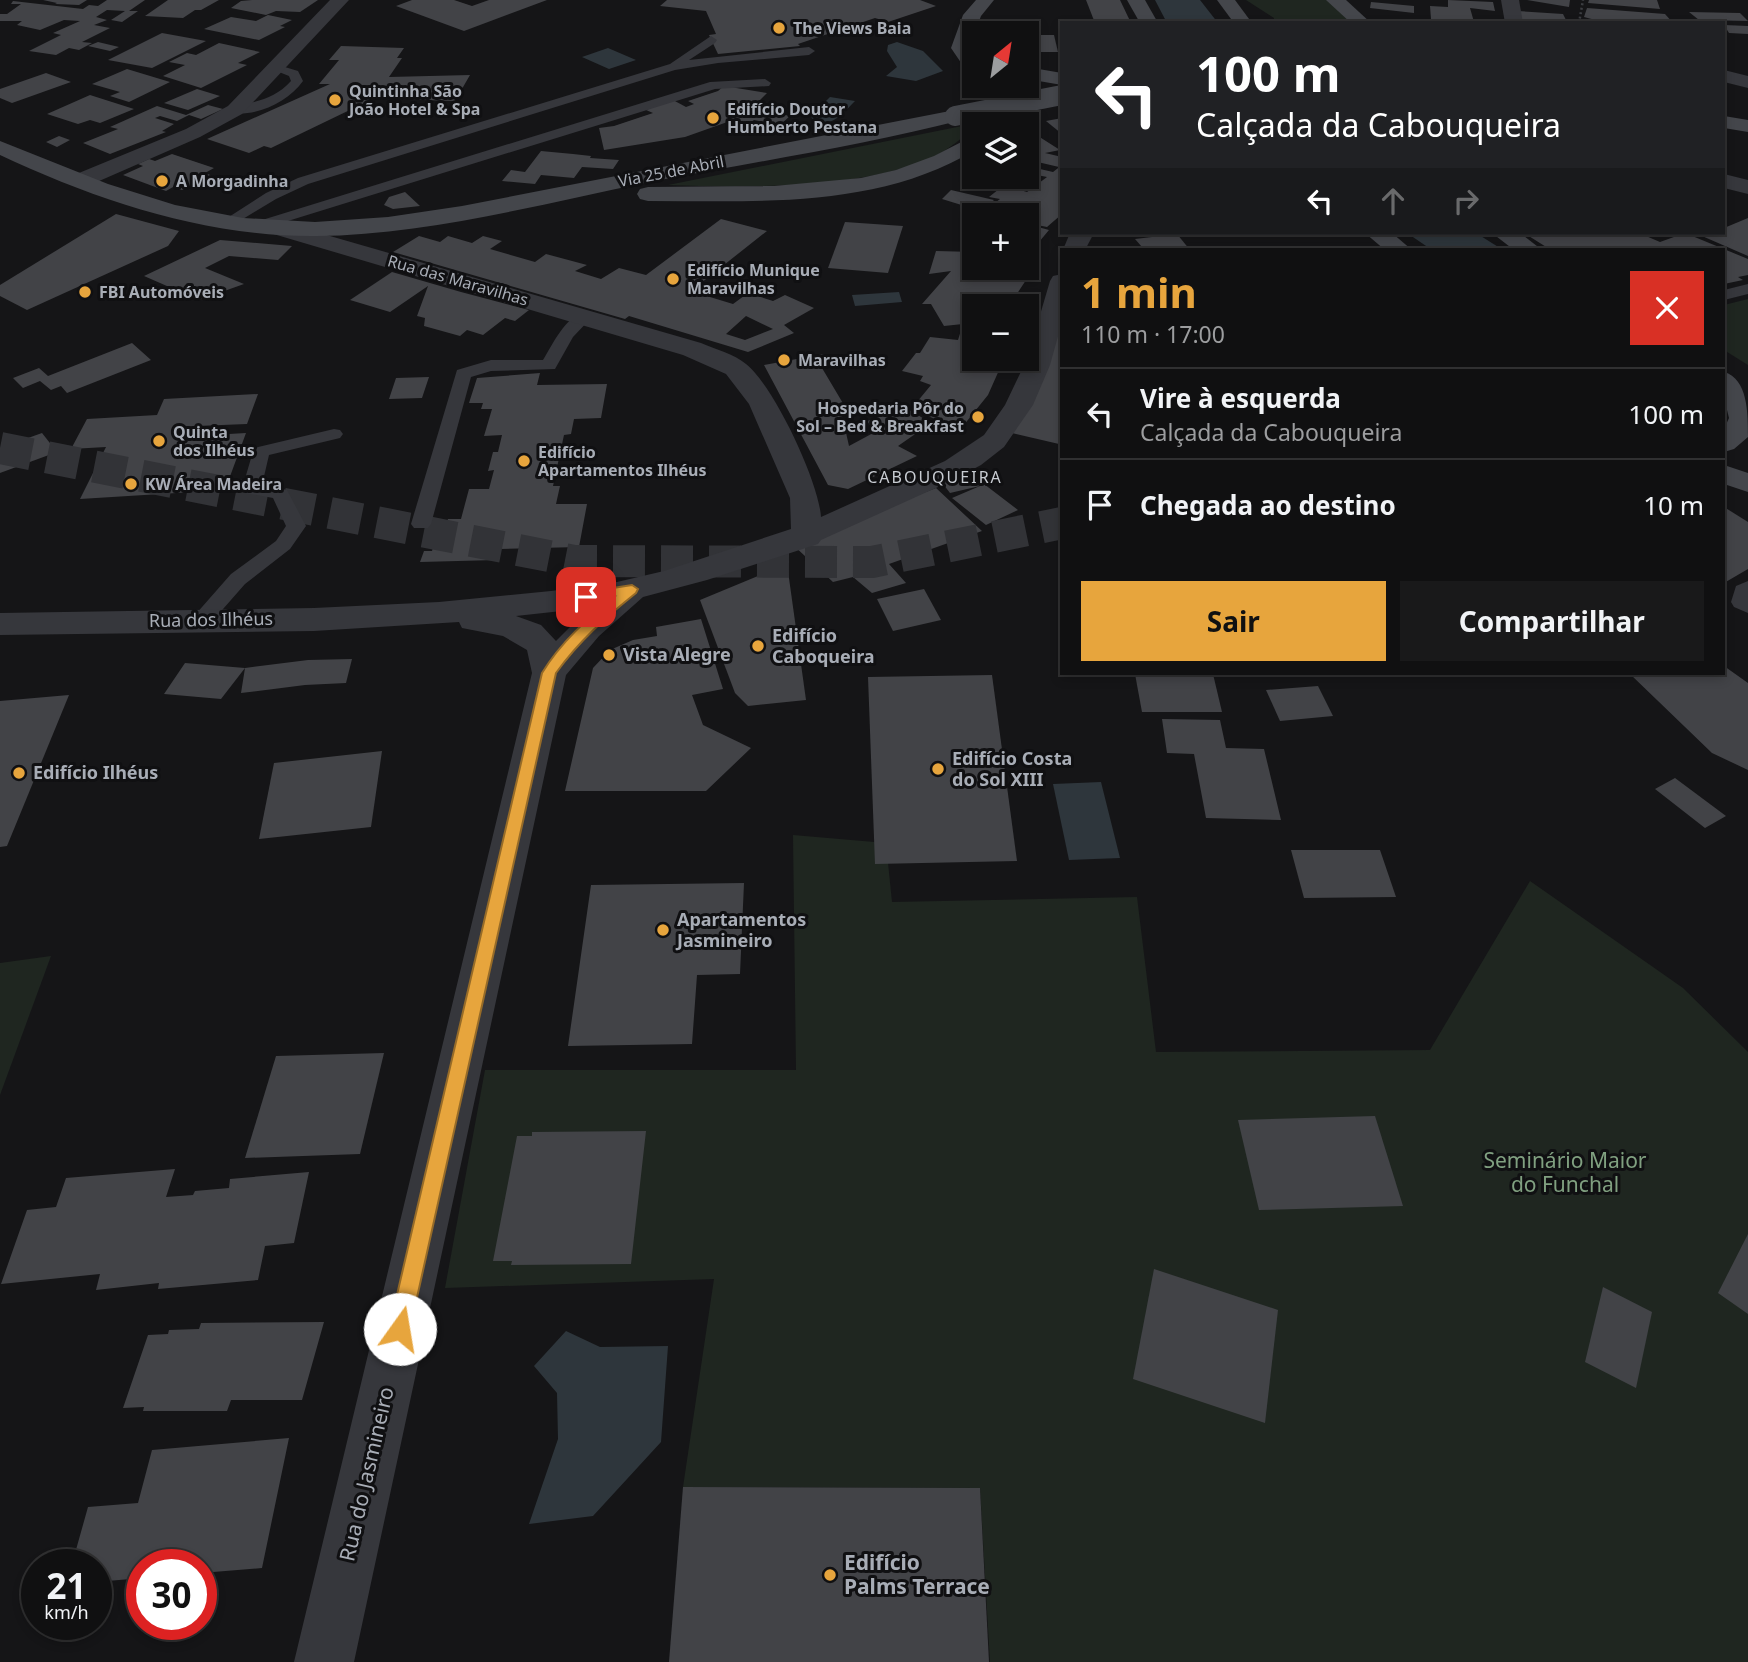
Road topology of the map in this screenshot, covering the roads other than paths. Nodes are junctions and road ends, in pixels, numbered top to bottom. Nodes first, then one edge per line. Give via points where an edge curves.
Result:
1 (340, 0) edge
2 (985, 0) edge
3 (991, 0) edge
4 (1136, 0) edge
5 (1226, 0) edge
6 (1335, 0) edge
7 (1510, 0) edge
8 (970, 21) edge
9 (988, 21) edge
10 (1148, 21) edge
11 (1242, 21) edge
12 (1360, 21) edge
13 (1514, 21) edge
14 (711, 40) dead end
15 (809, 51) dead end
16 (673, 67) junction
17 (1040, 75) edge
18 (1725, 76) edge
19 (1060, 79) edge
20 (1748, 82) edge
21 (765, 83) dead end
22 (1060, 95) edge
23 (1725, 122) edge
24 (1748, 127) edge
25 (0, 147) edge
26 (962, 150) edge
27 (82, 180) junction
28 (1725, 181) edge
29 (391, 187) junction
30 (1748, 187) edge
31 (566, 192) junction
32 (369, 215) junction
33 (228, 222) junction
34 (268, 227) junction
35 (1380, 235) edge
36 (1507, 235) edge
37 (1397, 248) edge
38 (1527, 248) edge
39 (1060, 288) edge
40 (1748, 289) edge
41 (1725, 295) edge
42 (584, 317) junction
43 (1725, 370) edge
44 (1740, 396) edge
45 (334, 434) dead end
46 (1725, 442) edge
47 (1725, 474) edge
48 (1748, 484) edge
49 (421, 524) dead end
50 (807, 537) junction
51 (1748, 588) edge
52 (632, 589) junction
53 (1748, 606) edge
54 (422, 615) junction
55 (202, 620) junction
56 (0, 624) edge
57 (549, 673) junction
58 (324, 1662) edge

1 - 27 street via 235,110
2 - 8 main road
3 - 9 main road
4 - 10 main road
5 - 11 main road
6 - 12 main road
7 - 13 street
14 - 16 lane
15 - 16 lane
16 - 33 lane via 303,181
17 - 19 main road
18 - 20 street
21 - 29 lane via 714,85
22 - 31 main road, Via 25 de Abril, bridge
23 - 24 main road
25 - 27 main road, Rua das Maravilhas
26 - 31 main road via 902,176 828,188
27 - 33 main road, Rua das Maravilhas via 168,210
28 - 30 street
29 - 32 lane via 370,199
29 - 34 lane
31 - 32 main road, Via 25 de Abril via 432,218
32 - 34 main road, Via 25 de Abril
33 - 34 main road, Rua das Maravilhas
34 - 42 street, Rua das Maravilhas
35 - 37 main road
36 - 38 main road
39 - 50 street via 1032,380 1016,414 992,443 945,473
40 - 41 lane
42 - 49 lane via 566,335 550,365 482,367 463,374
42 - 50 street, Rua das Maravilhas via 692,349 734,368 763,404 805,498
43 - 44 main road
44 - 46 main road via 1734,437
45 - 55 lane via 261,452 252,489 280,494 296,526 283,545 238,579
47 - 48 main road
50 - 52 street
51 - 53 lane via 1741,602
52 - 54 street
52 - 57 street, Rua do Jasmineiro via 593,621
54 - 55 street, Rua dos Ilhéus
54 - 57 street via 500,622 520,629 541,644
55 - 56 street, Rua dos Ilhéus
57 - 58 street, Rua do Jasmineiro

